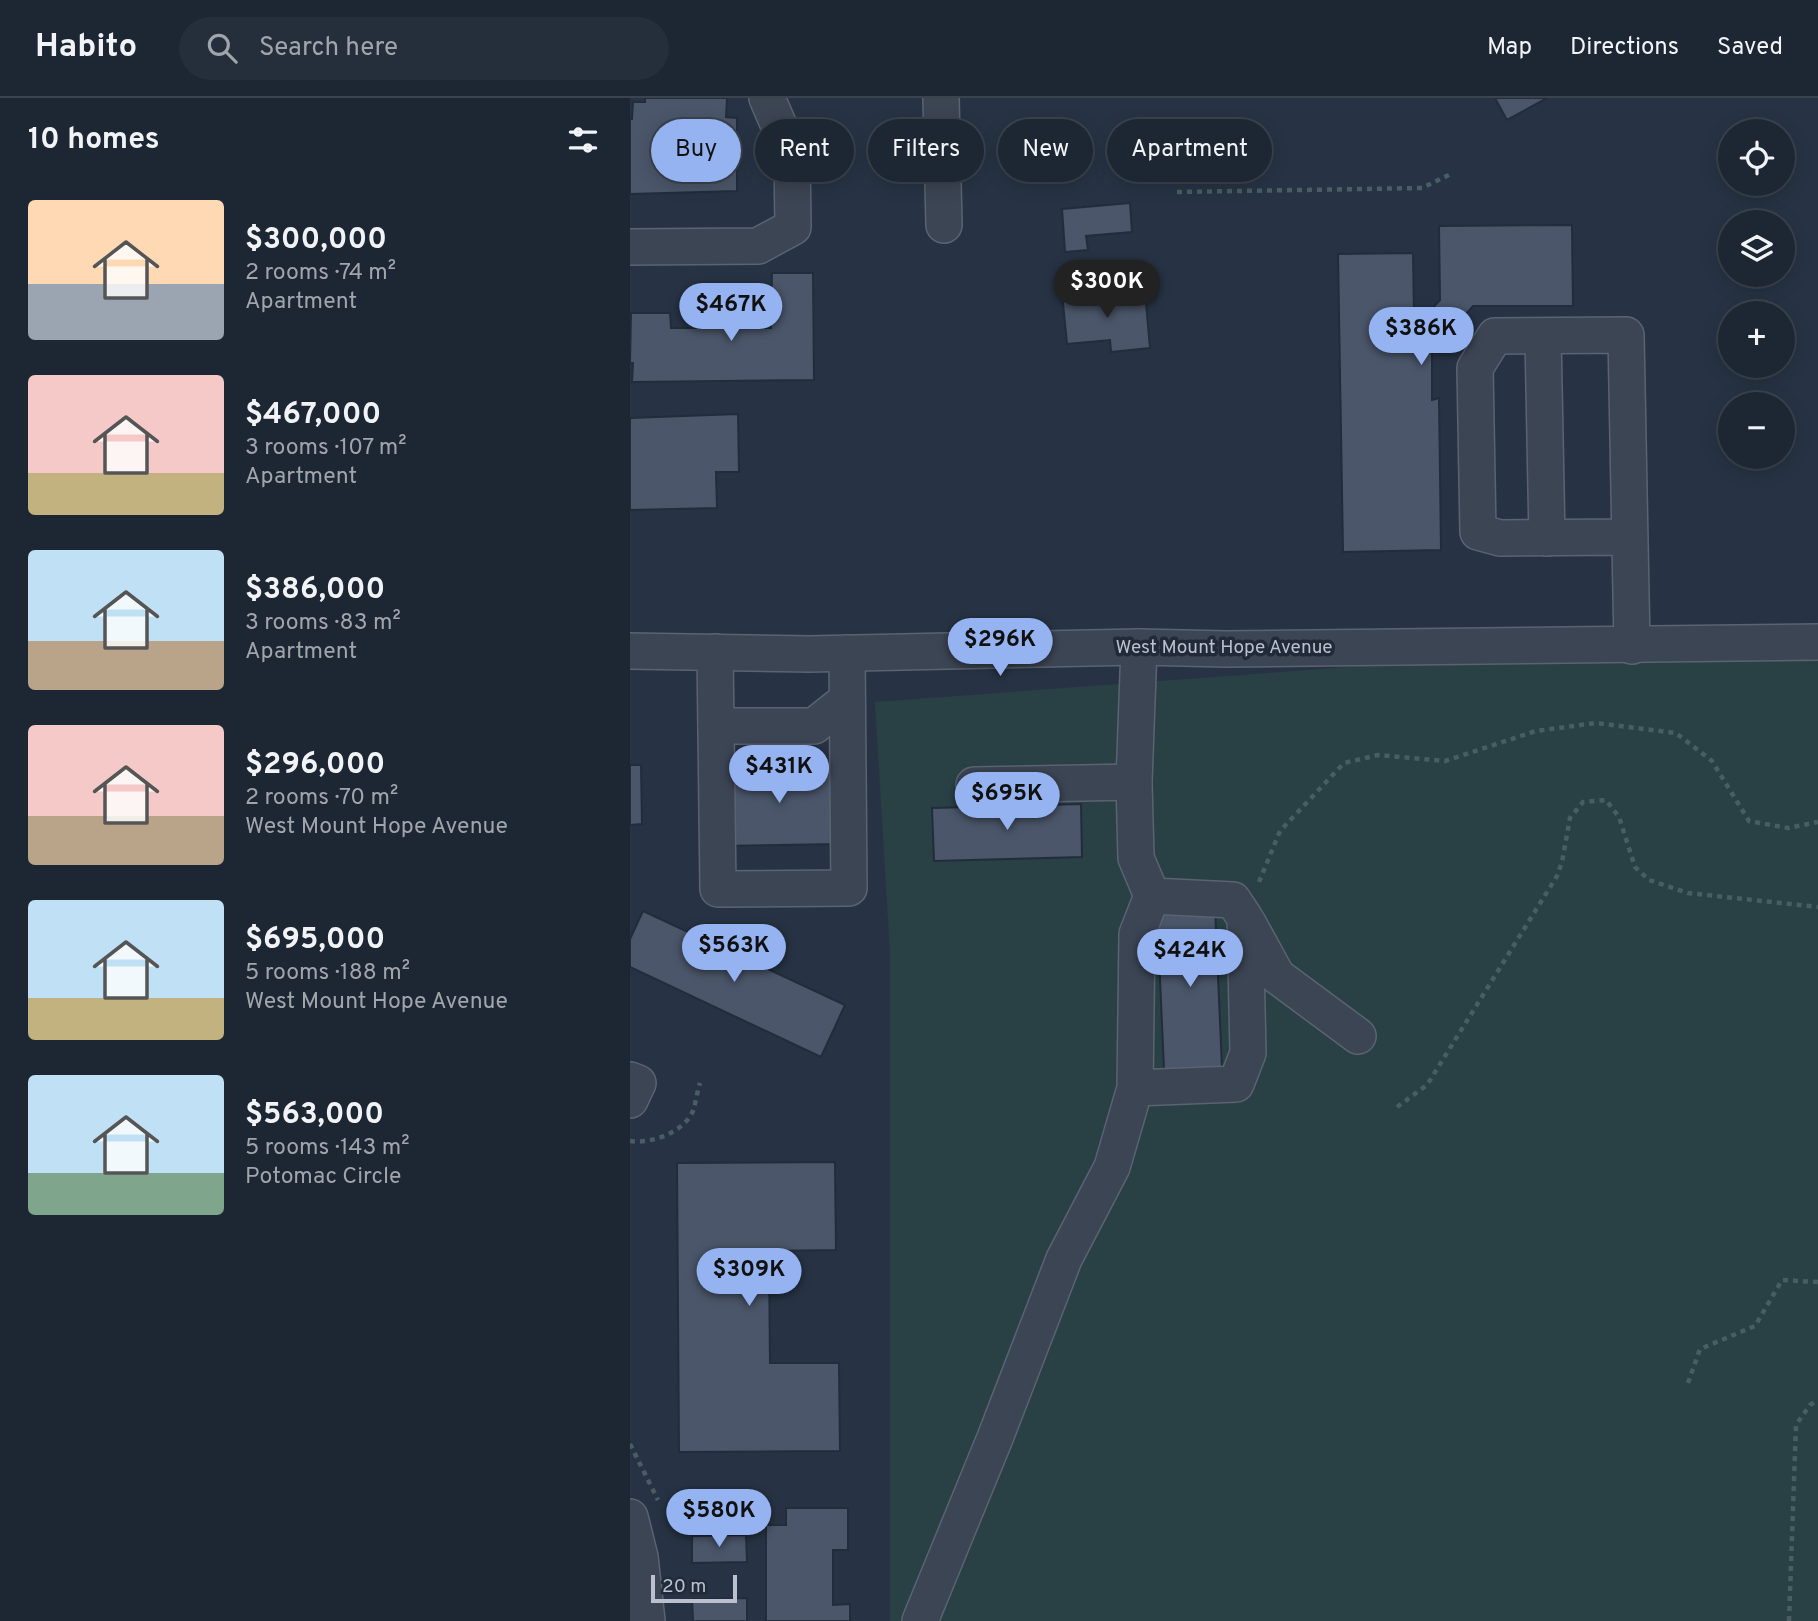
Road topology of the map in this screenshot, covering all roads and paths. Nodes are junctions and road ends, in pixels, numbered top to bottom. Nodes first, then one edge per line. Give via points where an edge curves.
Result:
1 (767, 98) edge
2 (941, 98) edge
3 (1452, 173) dead end
4 (1177, 192) dead end
5 (944, 225) dead end
6 (630, 247) edge
7 (1543, 336) junction
8 (1630, 537) junction
9 (1547, 538) junction
10 (1818, 642) edge
11 (1632, 646) junction
12 (1139, 648) junction
13 (630, 651) edge
14 (715, 652) junction
15 (847, 653) junction
16 (847, 700) junction
17 (716, 726) junction
18 (1134, 782) junction
19 (974, 785) dead end
20 (1818, 822) edge
21 (1152, 896) junction
22 (1818, 907) edge
23 (1239, 909) junction
24 (1358, 1036) dead end
25 (700, 1083) dead end
26 (1135, 1088) junction
27 (1397, 1107) dead end
28 (630, 1140) edge
29 (1818, 1282) edge
30 (1688, 1383) dead end
31 (1818, 1400) edge
32 (630, 1517) edge
33 (647, 1621) edge
34 (920, 1621) edge
35 (1789, 1621) edge

1 - 6 street via 792,156 793,227 758,246
2 - 5 street
3 - 4 path via 1422,188
7 - 8 street via 1626,335
7 - 9 street
7 - 9 street via 1495,336 1475,368 1478,532 1500,538
8 - 9 street
8 - 11 street
10 - 11 street, West Mount Hope Avenue
11 - 12 street, West Mount Hope Avenue
12 - 15 street, West Mount Hope Avenue
12 - 18 street
13 - 14 street, West Mount Hope Avenue
14 - 15 street, West Mount Hope Avenue
14 - 17 street
15 - 16 street
16 - 17 street via 814,726
16 - 17 street via 849,888 718,889
18 - 19 street
18 - 21 street via 1136,858
20 - 23 path via 1788,828 1749,821 1712,761 1675,733 1596,723 1536,731 1445,761 1378,755 1344,763 1280,831 1257,886
21 - 23 street
21 - 26 street via 1137,934
22 - 27 path via 1688,893 1649,880 1635,867 1619,817 1606,800 1583,802 1570,818 1557,876 1427,1086
23 - 24 street via 1277,975
23 - 26 street via 1248,1053 1236,1084
25 - 28 path via 692,1113 673,1132
26 - 34 street via 1112,1167 1064,1259
29 - 30 path via 1782,1280 1755,1326 1700,1349
31 - 35 path via 1797,1425
32 - 33 street

